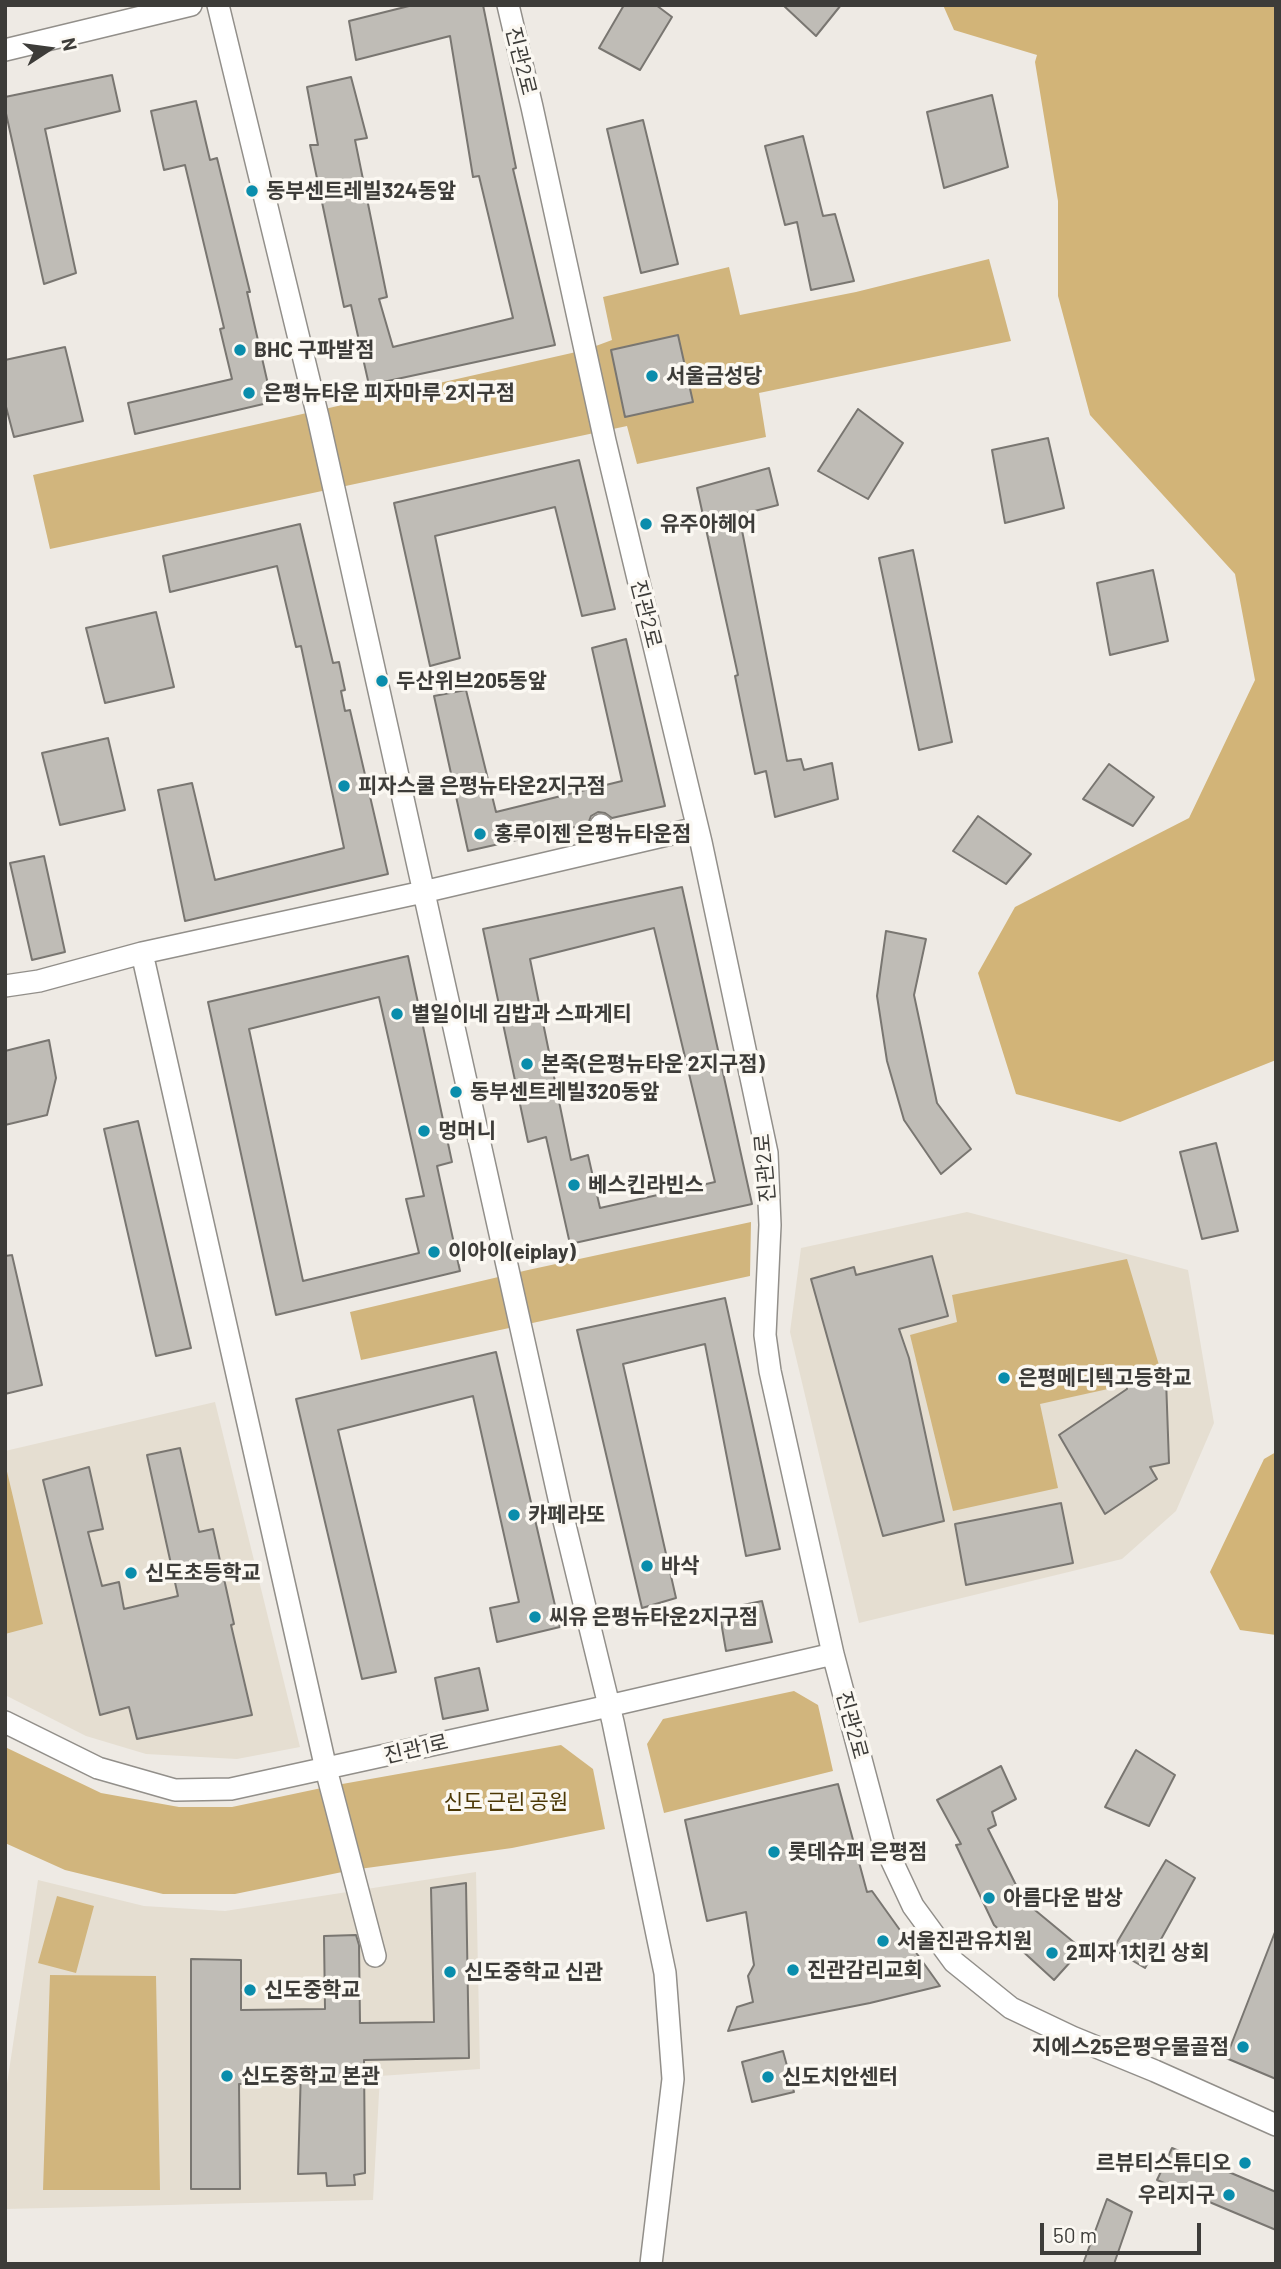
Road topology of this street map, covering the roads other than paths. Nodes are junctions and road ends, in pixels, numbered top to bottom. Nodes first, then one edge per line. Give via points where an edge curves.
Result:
1 (191, 5) edge
2 (218, 5) edge
3 (508, 5) edge
4 (5, 50) edge
5 (601, 825) dead end
6 (698, 828) junction
7 (607, 849) junction
8 (423, 892) junction
9 (142, 953) junction
10 (5, 986) edge
11 (833, 1654) junction
12 (609, 1706) junction
13 (5, 1722) edge
14 (326, 1769) junction
15 (375, 1956) dead end
16 (1276, 2125) edge
17 (651, 2264) edge

1 - 4 street
2 - 8 street via 316,409
3 - 6 street, 진관2로 via 605,441
5 - 7 street
6 - 7 street
6 - 11 street, 진관2로 via 767,1153 770,1225 765,1335 770,1371
7 - 8 street
8 - 9 street
8 - 12 street
9 - 10 street
9 - 14 street
11 - 12 street, 진관1로
11 - 16 street, 진관2로 via 883,1842 913,1906 954,1962 1011,2008
12 - 14 street, 진관1로
12 - 17 street via 666,1986 673,2079
13 - 14 street, 진관1로 via 98,1768 175,1790 231,1789
14 - 15 street

